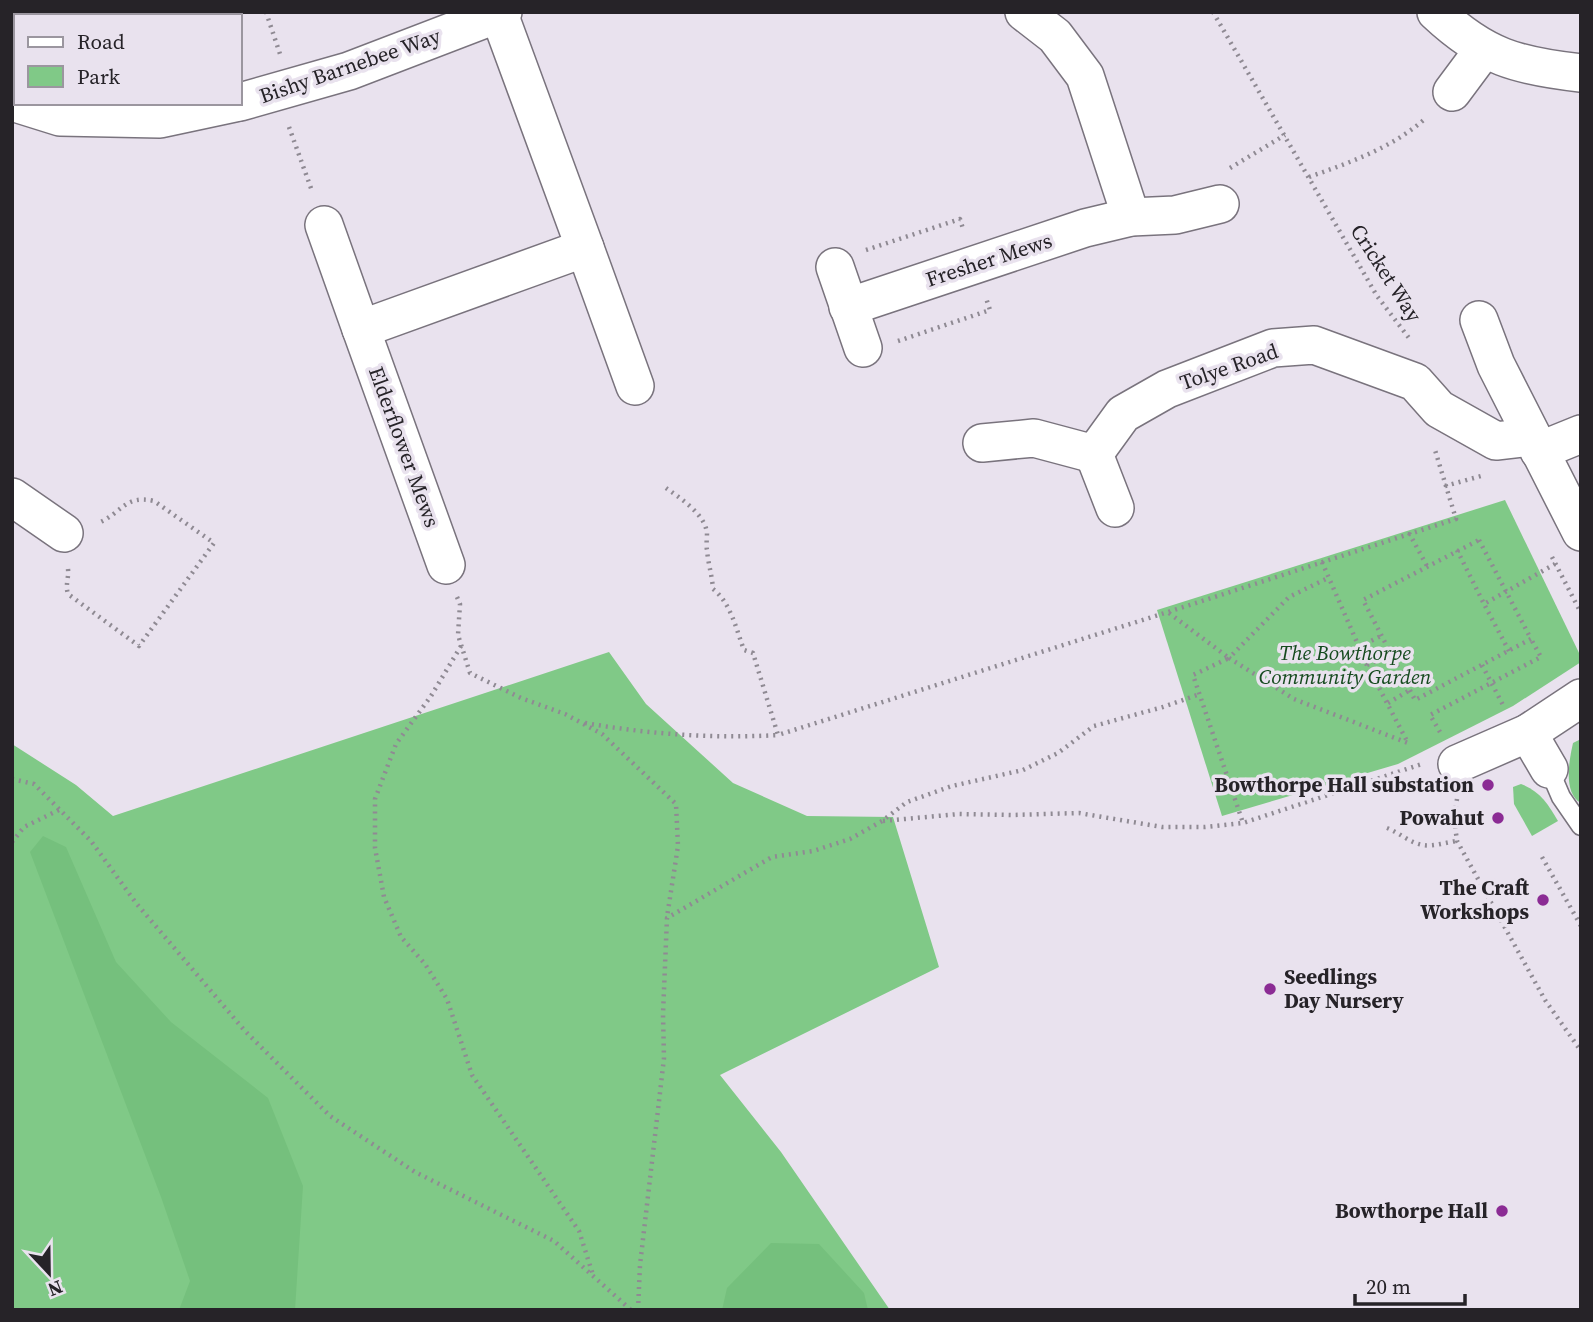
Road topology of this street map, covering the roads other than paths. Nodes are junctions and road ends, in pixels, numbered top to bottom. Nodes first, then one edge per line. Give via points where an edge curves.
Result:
1 (1024, 12) edge
2 (1436, 12) edge
3 (501, 13) edge
4 (1484, 49) junction
5 (1581, 73) edge
6 (1452, 92) road end
7 (242, 102) edge
8 (22, 105) edge
9 (227, 105) edge
10 (1220, 189) road end
11 (1131, 217) junction
12 (324, 225) road end
13 (585, 248) junction
14 (835, 267) dead end
15 (849, 307) junction
16 (1479, 320) dead end
17 (361, 329) junction
18 (863, 348) dead end
19 (635, 386) dead end
20 (1581, 434) edge
21 (982, 443) dead end
22 (1535, 444) junction
23 (1094, 454) junction
24 (12, 497) edge
25 (1115, 508) dead end
26 (1581, 532) edge
27 (74, 540) road end
28 (446, 565) road end
29 (1581, 698) edge
30 (1528, 733) junction
31 (1457, 764) road end
32 (1549, 769) joint
33 (1581, 826) edge

1 - 11 street via 1055,36 1085,76
2 - 4 street
3 - 7 street, Bishy Barnebee Way via 349,71
3 - 13 street, Bishy Barnebee Way
4 - 5 street via 1515,63
4 - 6 street
8 - 9 street, Bishy Barnebee Way via 60,117 160,119
10 - 11 street, Fresher Mews via 1175,215
11 - 15 street, Fresher Mews via 1085,228
12 - 17 street, Elderflower Mews
13 - 17 street
13 - 19 street
14 - 15 street
15 - 18 street
16 - 22 street
17 - 28 street, Elderflower Mews
20 - 22 street, Tolye Road
21 - 23 street via 1034,438
22 - 23 street, Tolye Road via 1496,441 1439,409 1415,382 1314,345 1273,348 1167,389 1123,414
22 - 26 street
23 - 25 street
24 - 27 street
29 - 30 street
30 - 31 street
30 - 32 street
32 - 33 lane

